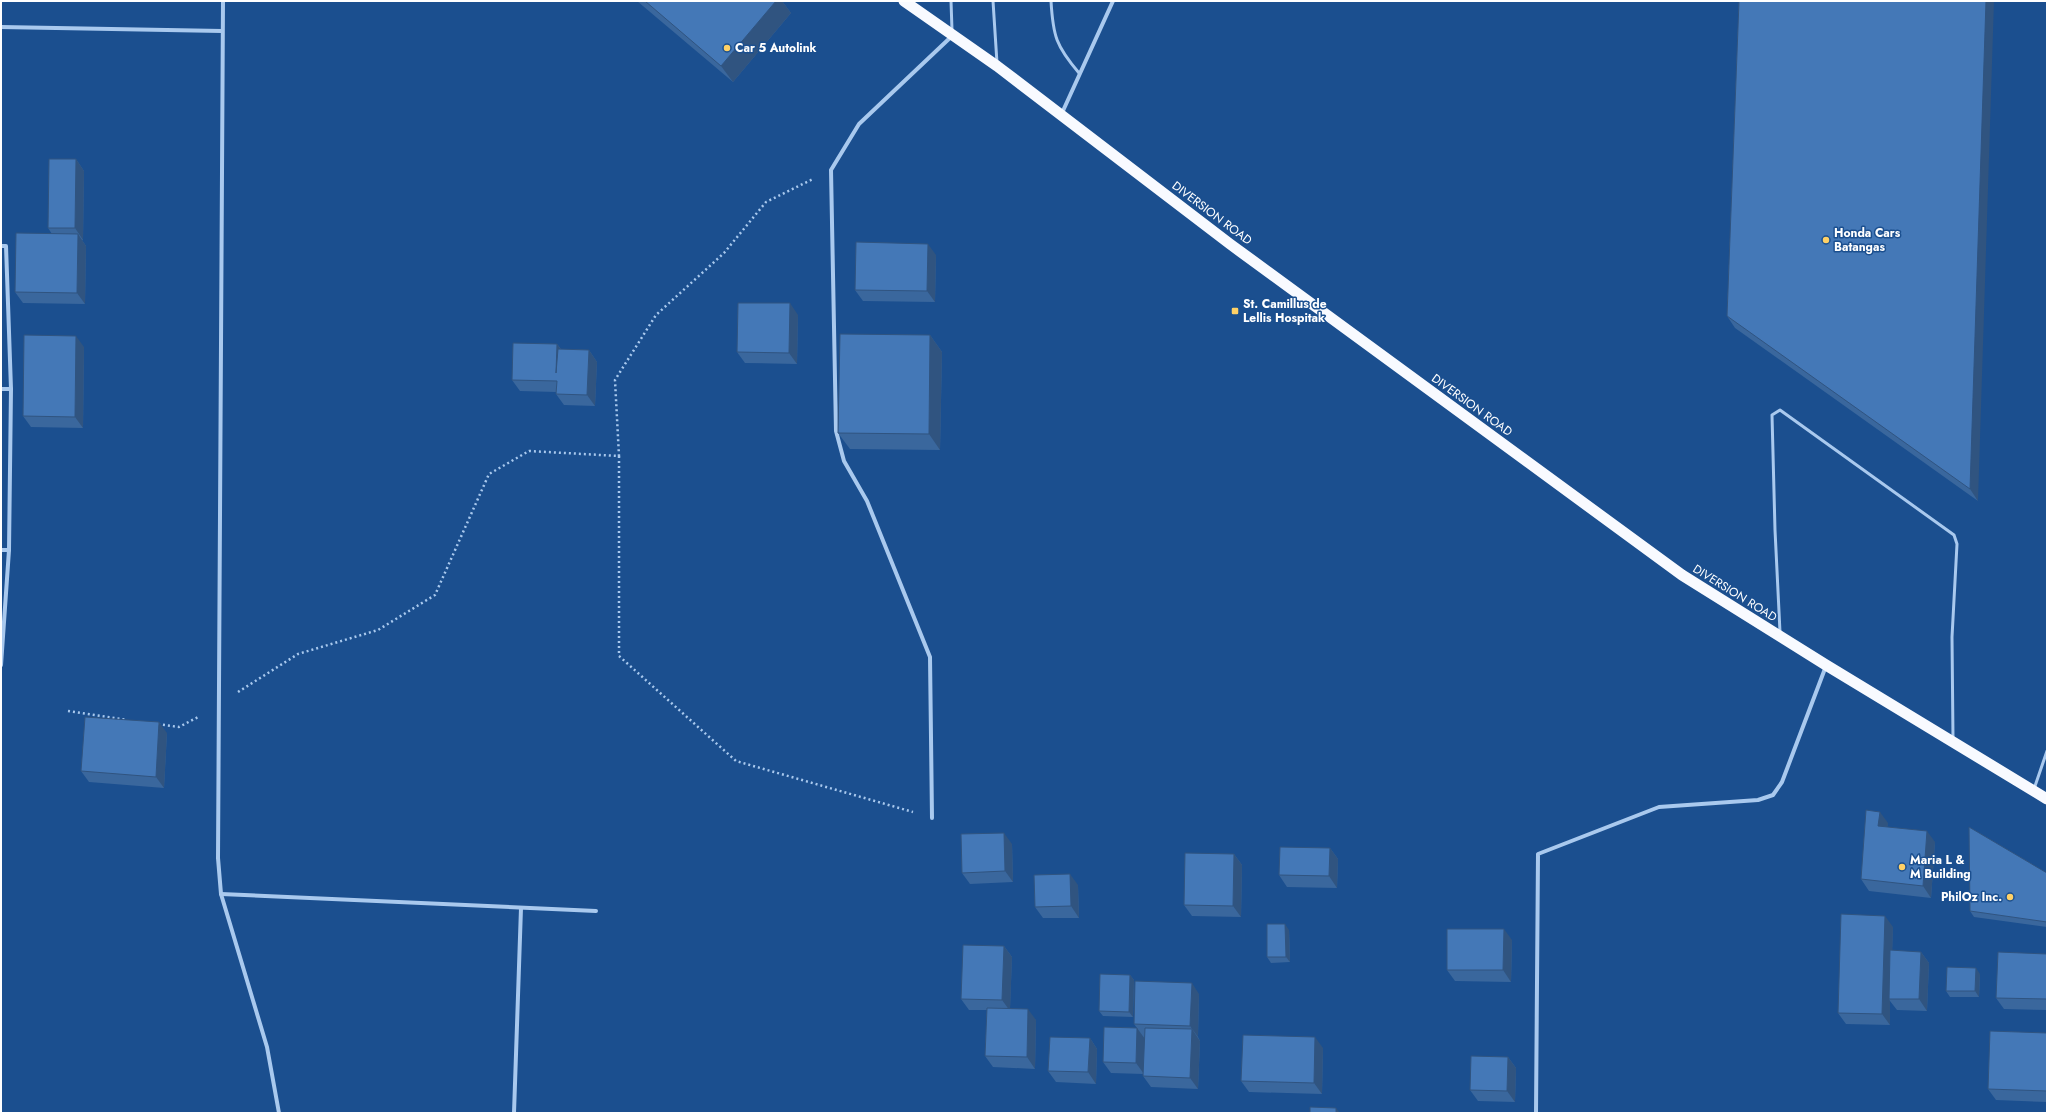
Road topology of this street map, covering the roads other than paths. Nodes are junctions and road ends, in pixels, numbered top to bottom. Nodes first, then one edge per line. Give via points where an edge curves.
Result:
1 (223, 1) edge
2 (904, 1) edge
3 (951, 1) edge
4 (993, 1) edge
5 (1051, 1) edge
6 (1113, 1) edge
7 (1, 27) edge
8 (222, 31) junction
9 (952, 36) junction
10 (997, 66) junction
11 (1079, 73) junction
12 (1062, 114) junction
13 (3, 246) edge
14 (11, 388) junction
15 (1, 389) edge
16 (1, 550) edge
17 (9, 550) junction
18 (1780, 636) junction
19 (1, 665) edge
20 (1826, 665) junction
21 (1952, 741) junction
22 (2047, 751) edge
23 (2034, 791) junction
24 (2047, 799) edge
25 (932, 818) road end
26 (221, 894) junction
27 (521, 908) junction
28 (596, 911) dead end
29 (279, 1113) edge
30 (514, 1113) edge
31 (1536, 1113) edge

1 - 8 street
2 - 9 highway, DIVERSION ROAD
3 - 9 lane
4 - 10 lane
5 - 11 lane via 1056,40 1063,54
6 - 11 street
7 - 8 street
8 - 26 street via 218,705 218,858
9 - 10 highway, DIVERSION ROAD
9 - 25 street via 859,124 831,170 836,431 844,461 867,501 930,657
10 - 12 highway, DIVERSION ROAD
11 - 12 street
12 - 18 highway, DIVERSION ROAD via 1230,244 1676,570
13 - 14 street
14 - 15 street
14 - 17 street
16 - 17 street
17 - 19 street
18 - 20 highway, DIVERSION ROAD
18 - 21 lane via 1772,415 1780,410 1954,535 1957,544 1952,637
20 - 21 highway, DIVERSION ROAD
20 - 31 street via 1782,782 1773,795 1758,800 1659,807 1538,854
21 - 23 highway, DIVERSION ROAD
22 - 23 lane
23 - 24 highway, DIVERSION ROAD
26 - 27 street
26 - 29 street via 267,1047
27 - 28 street
27 - 30 street

